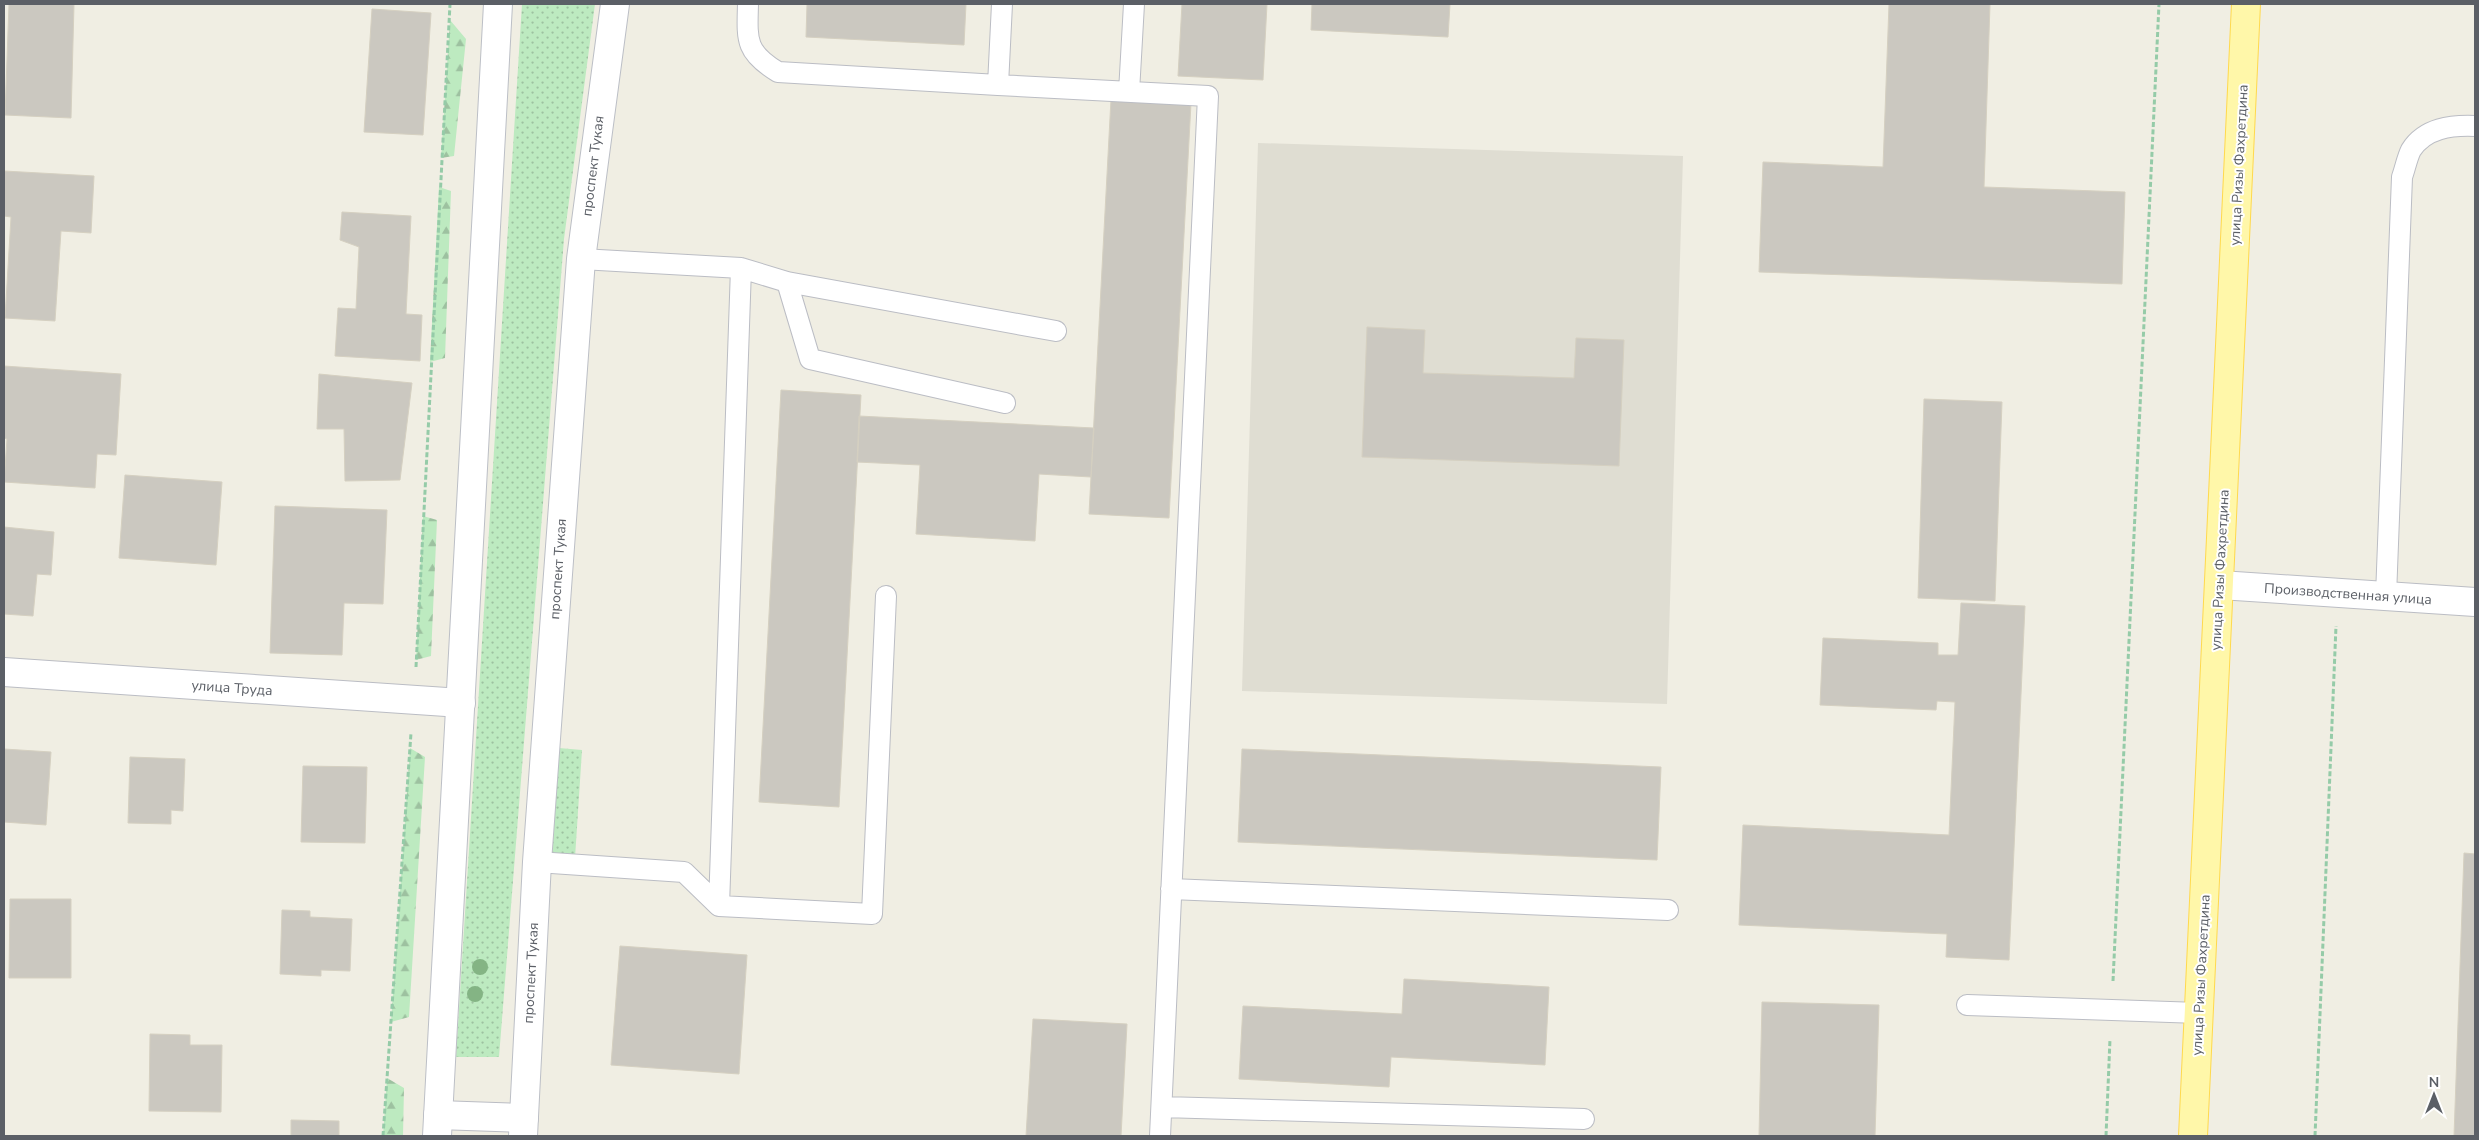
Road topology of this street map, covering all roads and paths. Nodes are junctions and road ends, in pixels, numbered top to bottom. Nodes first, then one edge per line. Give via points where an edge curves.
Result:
1 (450, 4) edge
2 (498, 4) edge
3 (614, 4) edge
4 (748, 4) edge
5 (1002, 4) edge
6 (1134, 4) edge
7 (2158, 4) edge
8 (2246, 4) edge
9 (998, 85) junction
10 (1129, 92) junction
11 (2475, 126) edge
12 (581, 259) junction
13 (741, 268) junction
14 (787, 282) junction
15 (1056, 331) dead end
16 (1006, 403) dead end
17 (2220, 585) junction
18 (2338, 593) junction
19 (886, 596) dead end
20 (2386, 596) junction
21 (2475, 602) edge
22 (4, 672) edge
23 (414, 700) junction
24 (461, 703) junction
25 (537, 862) junction
26 (1171, 890) junction
27 (719, 906) junction
28 (1668, 910) dead end
29 (1967, 1005) dead end
30 (2111, 1010) junction
31 (2199, 1013) junction
32 (1162, 1107) junction
33 (1584, 1119) dead end
34 (438, 1125) edge
35 (523, 1127) edge
36 (383, 1136) edge
37 (1160, 1136) edge
38 (2106, 1136) edge
39 (2193, 1136) edge
40 (2315, 1136) edge

1 - 23 path
2 - 24 main road
3 - 12 main road, проспект Тукая
4 - 9 lane via 750,47 760,61 778,72
5 - 9 lane
6 - 10 lane
7 - 30 path
8 - 17 main road, улица Ризы Фахретдина
9 - 10 lane
10 - 26 lane via 1208,96
11 - 20 lane via 2452,125 2427,134 2411,151 2402,177
12 - 13 lane
12 - 25 main road, проспект Тукая
13 - 14 lane
13 - 27 lane
14 - 15 lane
14 - 16 lane via 810,359
17 - 18 main road, Производственная улица
17 - 31 main road, улица Ризы Фахретдина
18 - 20 main road, Производственная улица
18 - 40 path
19 - 27 lane via 872,914
20 - 21 main road, Производственная улица
22 - 23 main road, улица Труда
23 - 24 main road, улица Труда
23 - 36 path
24 - 34 main road
25 - 27 lane via 684,872
25 - 35 main road, проспект Тукая
26 - 28 lane
26 - 32 lane
29 - 30 lane
30 - 31 lane
30 - 38 path
31 - 39 main road, улица Ризы Фахретдина
32 - 33 lane
32 - 37 lane
34 - 35 main road

